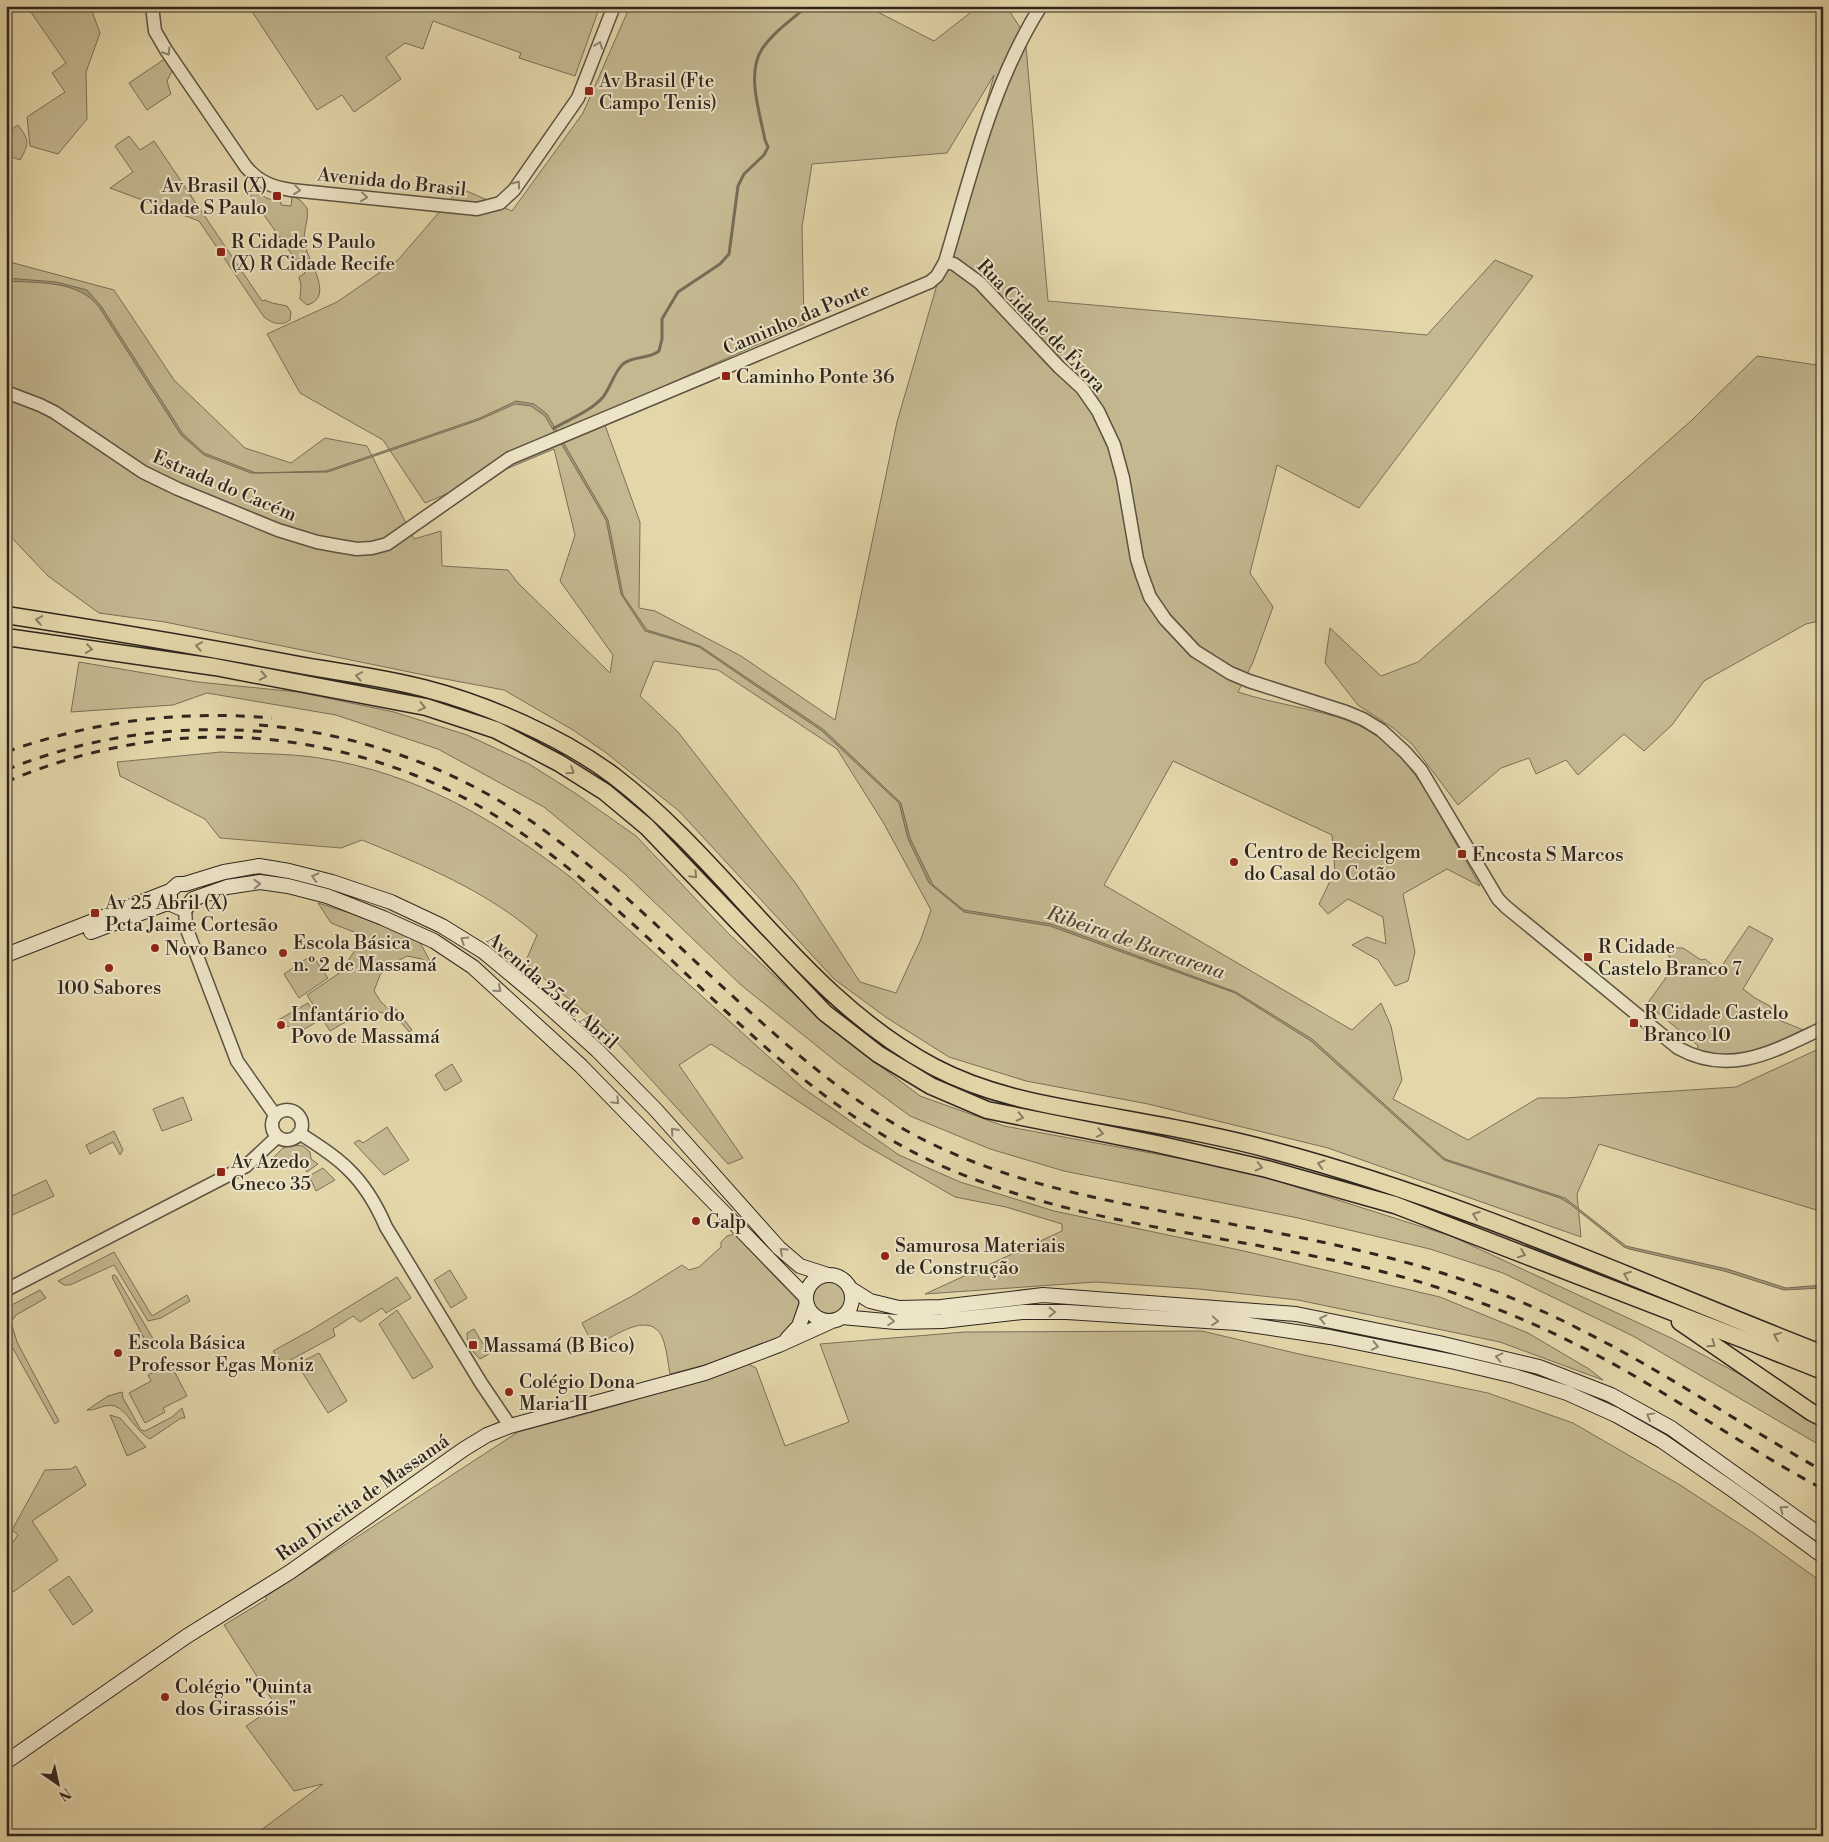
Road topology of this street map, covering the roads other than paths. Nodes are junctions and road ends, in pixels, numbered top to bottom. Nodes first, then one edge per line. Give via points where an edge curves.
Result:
1 (152, 6) edge
2 (614, 6) edge
3 (1041, 6) edge
4 (945, 262) junction
5 (6, 392) edge
6 (414, 526) joint
7 (6, 616) edge
8 (6, 637) edge
9 (185, 884) junction
10 (170, 896) junction
11 (189, 903) junction
12 (6, 955) edge
13 (6, 965) edge
14 (1823, 1028) edge
15 (275, 1115) junction
16 (299, 1133) junction
17 (278, 1137) junction
18 (825, 1274) junction
19 (6, 1290) edge
20 (851, 1290) junction
21 (806, 1301) junction
22 (1657, 1306) junction
23 (837, 1319) junction
24 (779, 1345) junction
25 (1823, 1354) edge
26 (1823, 1372) edge
27 (1823, 1418) edge
28 (510, 1426) junction
29 (1823, 1537) edge
30 (1823, 1556) edge
31 (6, 1762) edge

1 -> 2 street, Avenida do Brasil via 155,31 166,50 246,166 259,179 291,190 477,209 500,203 514,190 578,98
3 - 4 street, Caminho da Ponte via 993,102
4 - 6 street, Caminho da Ponte via 930,282 510,458
4 - 14 street, Rua Cidade de Évora via 954,264 980,283 1082,388 1098,411 1114,445 1137,559 1150,597 1165,619 1195,651 1230,673 1346,712 1381,730 1421,770 1506,908 1678,1048 1717,1062 1732,1062 1776,1050
5 - 6 street, Estrada do Cacém via 54,412 143,472 278,530 316,542 357,549 387,544
25 -> 7 highway via 1404,1189 1272,1150 993,1092 934,1067 885,1036 836,998 719,874 612,774 562,743 494,710 414,686 183,642
8 -> 22 highway via 215,667 416,705 496,730 604,792 647,827 825,1013 878,1054 931,1086 987,1110 1267,1169 1395,1205
9 - 10 main road, Avenida 25 de Abril via 174,885
9 - 11 main road via 191,888
18 -> 9 main road, Avenida 25 de Abril via 800,1266 779,1248 656,1110 597,1050 484,952 442,926 391,902 332,882 259,866
10 - 11 main road via 176,907
10 - 12 main road, Avenida 25 de Abril
10 - 13 main road, Avenida 25 de Abril
11 - 15 street via 186,927 238,1061
11 -> 21 main road, Avenida 25 de Abril via 227,887 260,882 288,886 335,899 434,941 473,967 581,1066
15 - 16 street via 284,1110 297,1114 302,1123
15 - 17 street via 271,1124
16 - 17 street via 292,1139
16 - 28 street via 348,1168 376,1205 480,1383
17 - 19 street via 246,1166
18 - 20 main road via 841,1277
18 - 21 main road via 811,1282
20 - 23 main road via 851,1305
29 -> 20 main road via 1671,1428 1611,1395 1539,1367 1296,1314 1043,1295 941,1307 899,1308 870,1301
21 - 23 main road via 810,1313 817,1318 824,1321
21 - 24 main road, Rua Direita de Massamá via 799,1326
22 - 26 highway
22 -> 27 highway
23 - 24 main road, Rua Direita de Massamá
23 -> 30 main road via 942,1321 1022,1312 1067,1312 1237,1323 1330,1337 1514,1376 1566,1392 1662,1441
24 - 28 main road, Rua Direita de Massamá via 705,1373
28 - 31 main road, Rua Direita de Massamá via 464,1449 290,1572 181,1640

